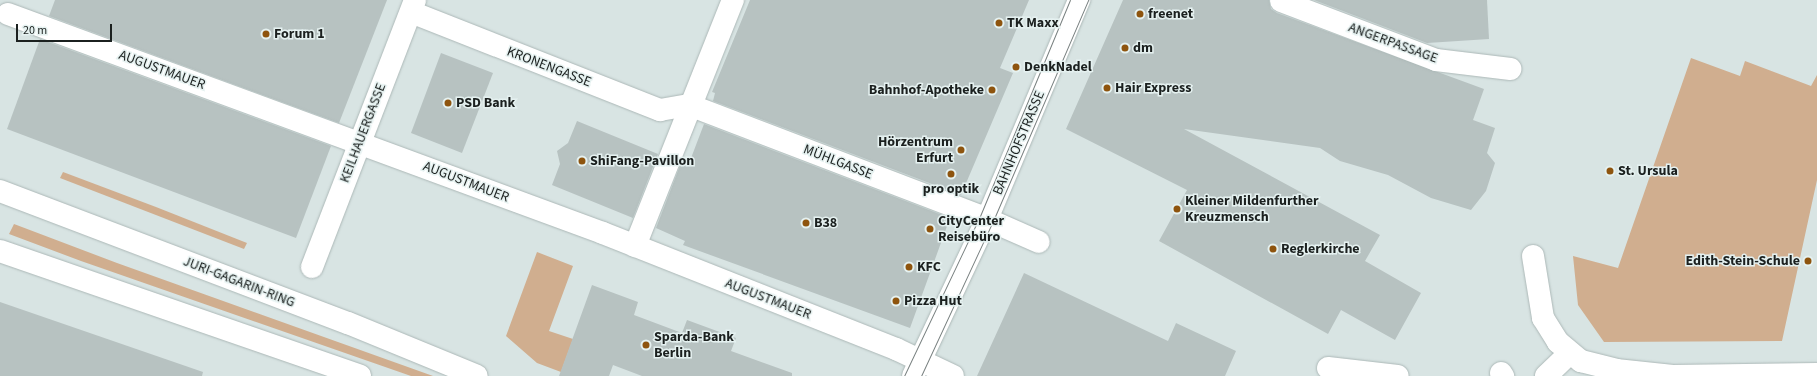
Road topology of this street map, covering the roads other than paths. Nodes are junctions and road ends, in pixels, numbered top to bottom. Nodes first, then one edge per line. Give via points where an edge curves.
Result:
1 (733, 0) edge
2 (1079, 0) edge
3 (1281, 1) dead end
4 (413, 6) edge
5 (8, 14) edge
6 (1510, 69) dead end
7 (689, 105) junction
8 (360, 142) junction
9 (0, 191) edge
10 (987, 219) junction
11 (1039, 242) dead end
12 (635, 246) junction
13 (0, 251) edge
14 (1533, 256) dead end
15 (312, 267) dead end
16 (1570, 354) junction
17 (917, 368) edge
18 (1342, 372) edge
19 (1817, 374) edge
20 (360, 376) edge
21 (477, 376) edge
22 (953, 376) edge
23 (1398, 376) edge
24 (1546, 376) edge

1 - 7 street
2 - 10 street, BAHNHOFSTRASSE
3 - 6 street, ANGERPASSAGE via 1436,60
4 - 7 street, KRONENGASSE via 660,110
4 - 8 street, KEILHAUERGASSE
5 - 8 street, AUGUSTMAUER
7 - 10 street, MÜHLGASSE
7 - 12 street
8 - 12 street, AUGUSTMAUER
8 - 15 street, KEILHAUERGASSE
9 - 21 street, JURI-GAGARIN-RING via 348,323
10 - 11 street
10 - 17 street, BAHNHOFSTRASSE
12 - 17 street, AUGUSTMAUER via 896,349
13 - 20 street
14 - 16 street via 1543,318 1549,330
16 - 19 street via 1581,361 1616,370 1673,376
16 - 24 street
17 - 22 street
18 - 23 street

